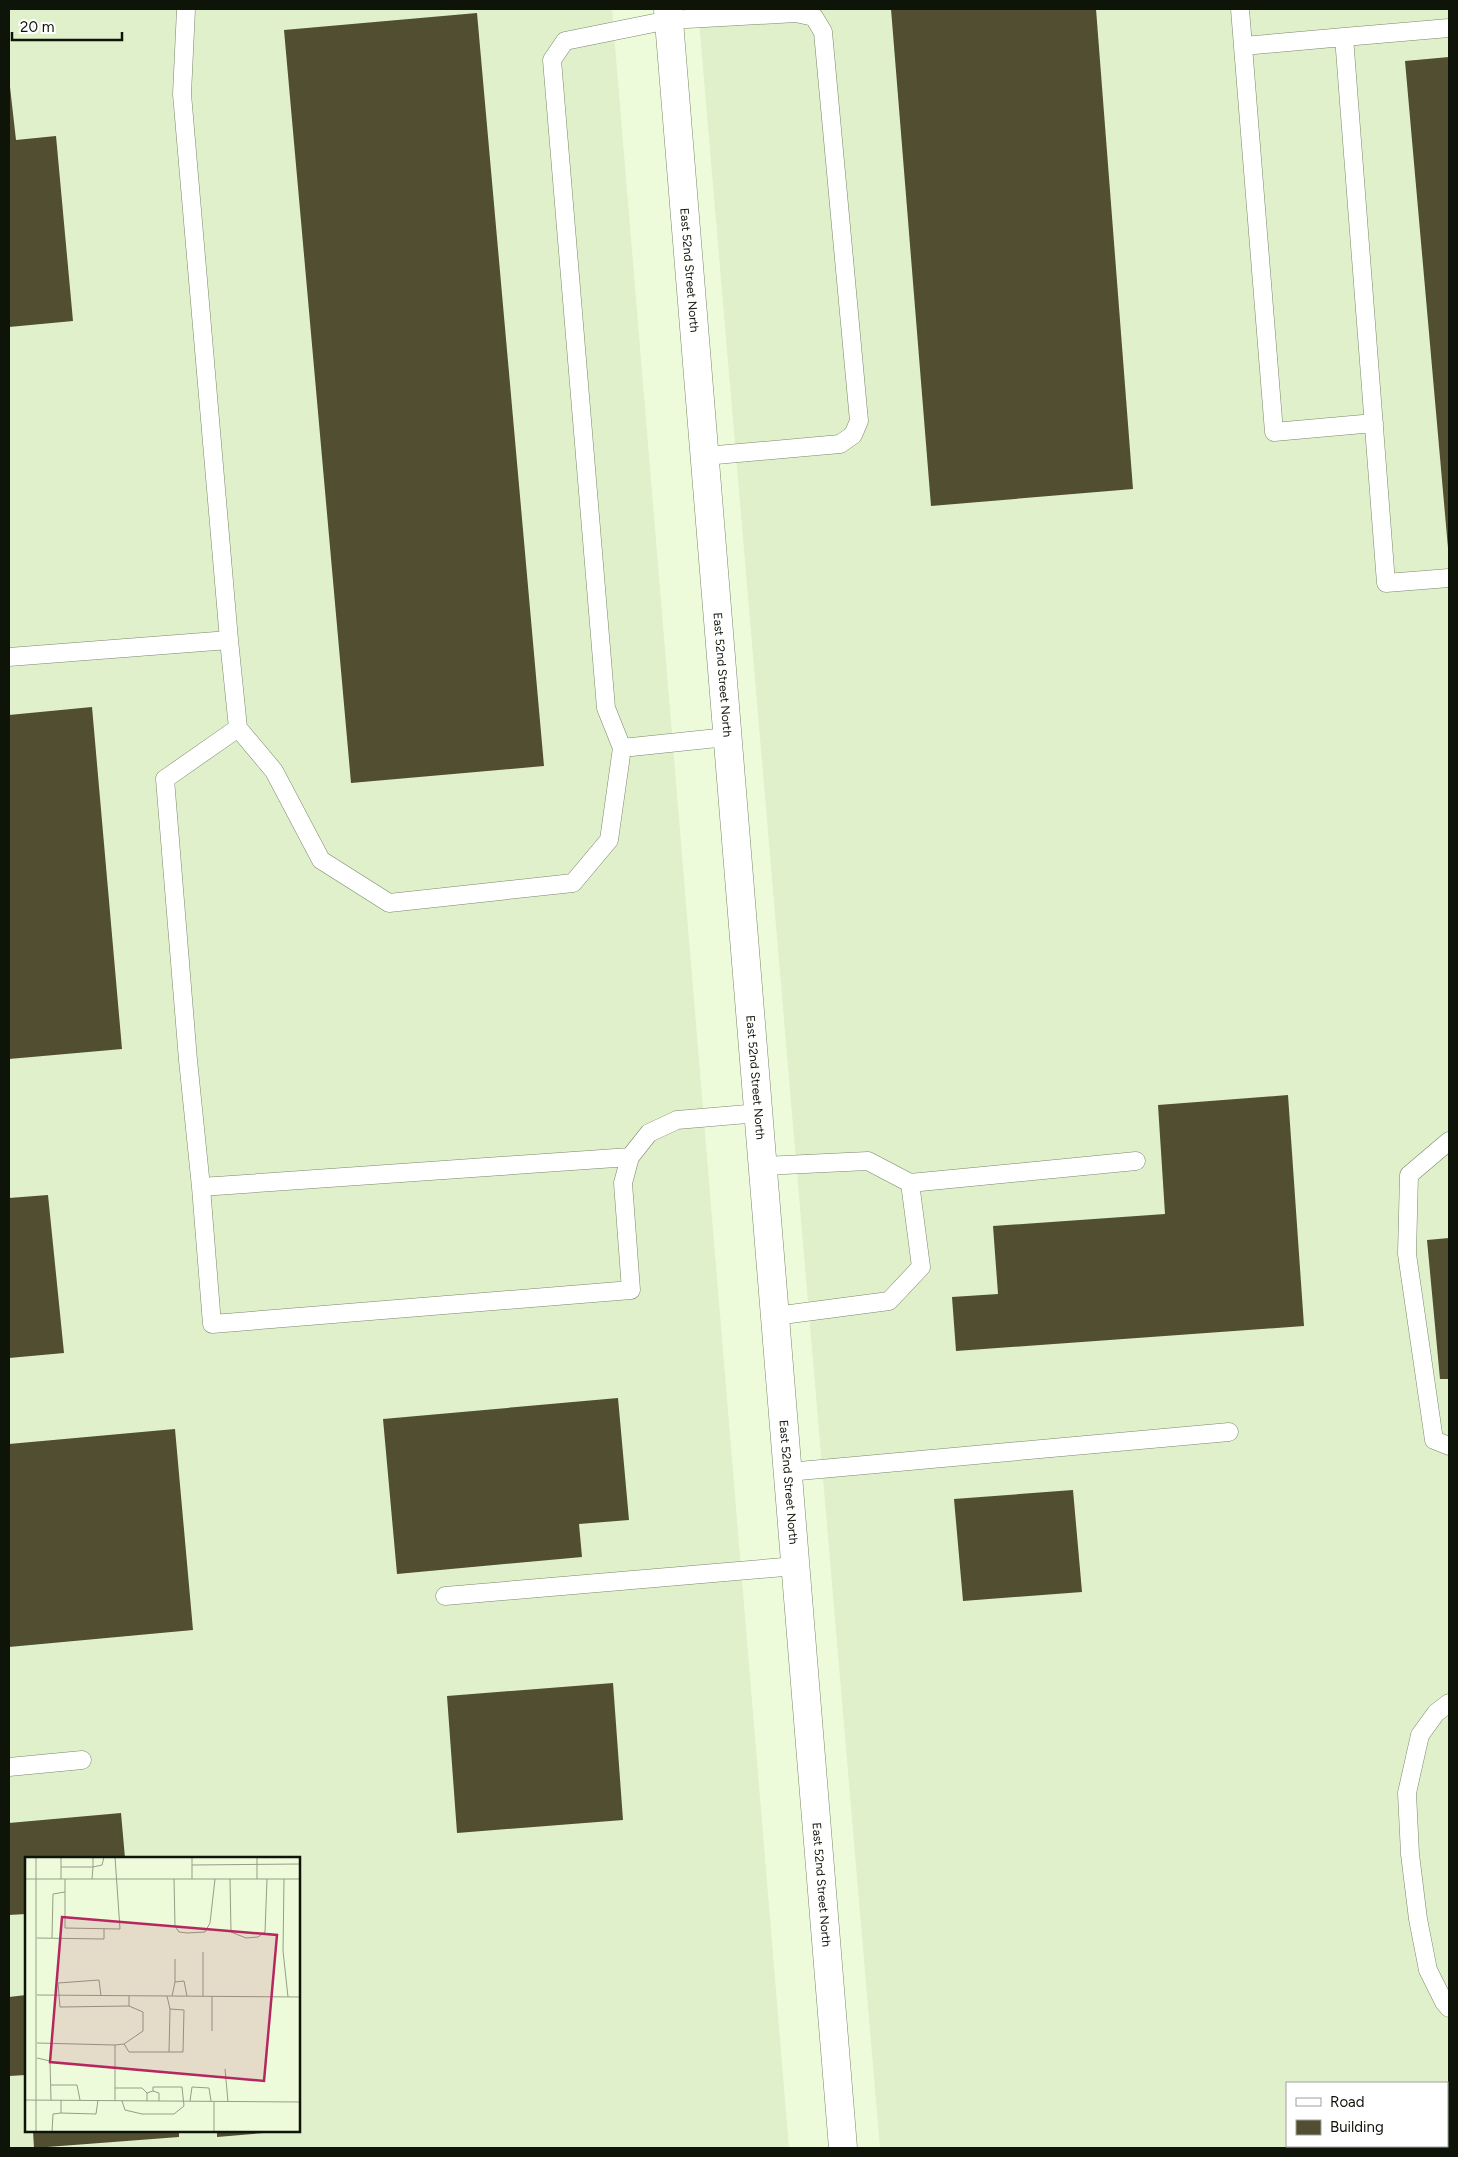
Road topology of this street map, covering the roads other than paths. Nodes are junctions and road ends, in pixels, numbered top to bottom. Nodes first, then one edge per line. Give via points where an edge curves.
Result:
1 (186, 9) edge
2 (1240, 9) edge
3 (669, 14) edge
4 (1449, 28) edge
5 (1344, 37) junction
6 (1243, 46) junction
7 (1374, 423) junction
8 (705, 456) junction
9 (1449, 578) edge
10 (229, 640) junction
11 (9, 657) edge
12 (238, 728) junction
13 (727, 736) junction
14 (622, 748) junction
15 (758, 1113) junction
16 (1449, 1141) edge
17 (630, 1157) junction
18 (1136, 1162) dead end
19 (763, 1166) junction
20 (910, 1183) junction
21 (201, 1186) junction
22 (775, 1316) junction
23 (1229, 1432) dead end
24 (1449, 1446) edge
25 (788, 1472) junction
26 (796, 1566) junction
27 (445, 1596) dead end
28 (1449, 1703) edge
29 (82, 1760) dead end
30 (9, 1767) edge
31 (1449, 2008) edge
32 (843, 2148) edge

1 - 10 lane via 182,94
2 - 6 lane
3 - 8 street, East 52nd Street North
3 - 8 lane via 796,13 814,17 823,32 860,420 853,435 840,444
3 - 14 lane via 565,41 552,60 606,708
4 - 5 lane
5 - 6 lane
5 - 7 lane
6 - 7 lane via 1274,432
7 - 9 lane via 1386,583
8 - 13 street, East 52nd Street North
10 - 11 lane
10 - 12 lane
12 - 14 lane via 274,771 321,860 389,903 573,884 609,840
12 - 21 lane via 165,779
13 - 14 lane
13 - 15 street, East 52nd Street North
15 - 17 lane via 677,1120 649,1133
15 - 19 street, East 52nd Street North
16 - 24 lane via 1409,1176 1407,1254 1434,1440
17 - 21 lane
17 - 21 lane via 623,1183 631,1290 212,1324
18 - 20 lane
19 - 20 lane via 868,1161
19 - 22 street, East 52nd Street North
20 - 22 lane via 921,1267 889,1301
22 - 25 street, East 52nd Street North
23 - 25 lane
25 - 26 street, East 52nd Street North
26 - 27 lane
26 - 32 street, East 52nd Street North
28 - 31 lane via 1436,1713 1420,1735 1407,1793 1410,1854 1426,1961
29 - 30 lane

